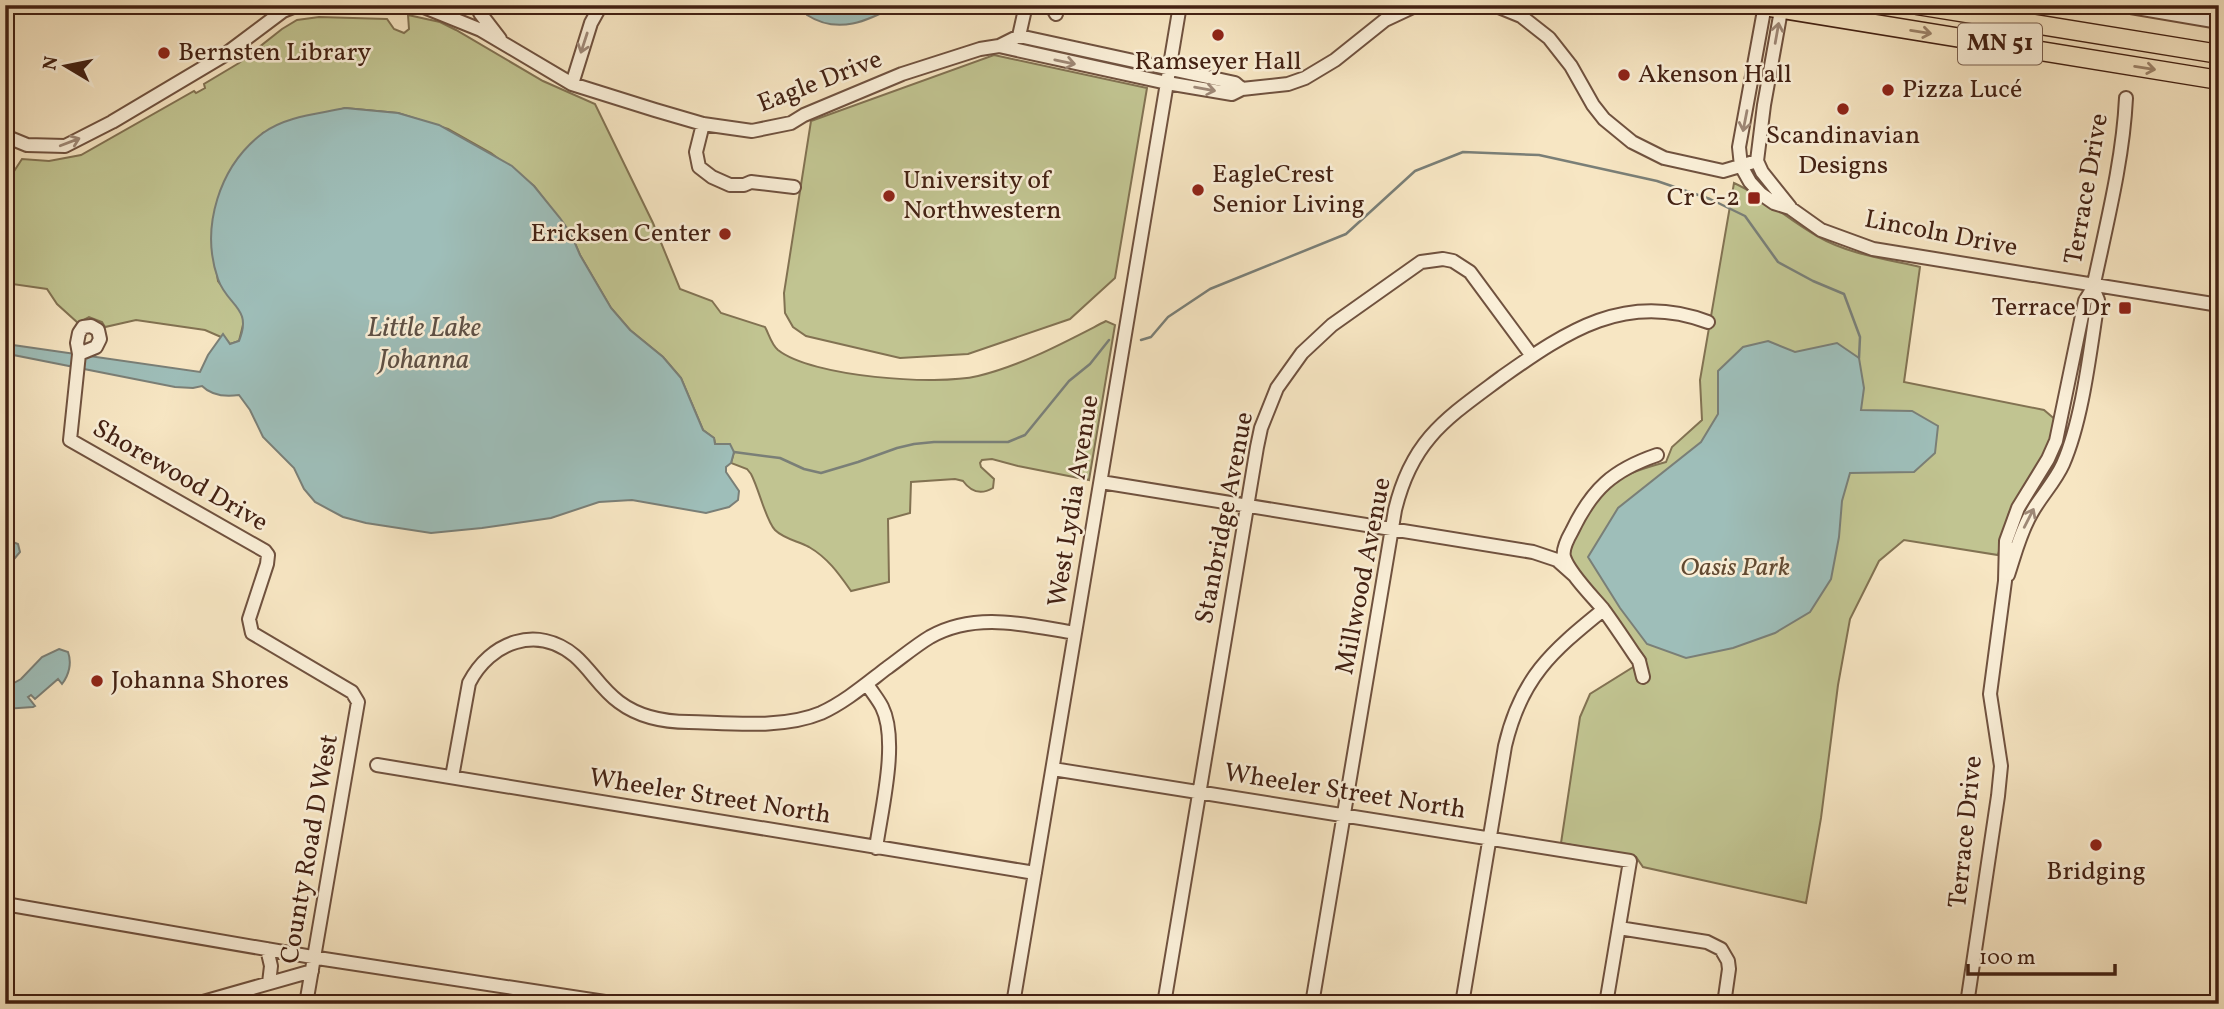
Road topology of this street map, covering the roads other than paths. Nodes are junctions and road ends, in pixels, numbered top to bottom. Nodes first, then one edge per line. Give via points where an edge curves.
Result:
1 (298, 5) edge
2 (419, 5) edge
3 (601, 5) edge
4 (1026, 5) edge
5 (1180, 5) edge
6 (1417, 5) edge
7 (1494, 5) edge
8 (1917, 5) edge
9 (2119, 5) edge
10 (2203, 5) edge
11 (1770, 6) edge
12 (478, 9) edge
13 (2200, 19) junction
14 (2219, 22) edge
15 (465, 23) junction
16 (1019, 36) junction
17 (503, 43) junction
18 (999, 46) junction
19 (2219, 54) edge
20 (1170, 68) junction
21 (2219, 80) edge
22 (1167, 83) junction
23 (572, 84) junction
24 (1242, 89) junction
25 (2126, 98) dead end
26 (703, 124) junction
27 (5, 136) edge
28 (1757, 161) junction
29 (1741, 166) junction
30 (794, 187) dead end
31 (1790, 208) junction
32 (2093, 286) junction
33 (2219, 305) edge
34 (1708, 322) dead end
35 (79, 354) dead end
36 (1532, 356) junction
37 (1657, 455) dead end
38 (1101, 482) junction
39 (1247, 505) junction
40 (1392, 529) junction
41 (1571, 532) junction
42 (1533, 552) junction
43 (1575, 576) junction
44 (1603, 610) junction
45 (1075, 633) junction
46 (1643, 677) dead end
47 (867, 684) junction
48 (358, 702) joint
49 (377, 765) dead end
50 (1052, 769) junction
51 (452, 777) junction
52 (1200, 791) junction
53 (1343, 814) junction
54 (1489, 838) junction
55 (876, 848) junction
56 (1035, 873) junction
57 (5, 904) edge
58 (1619, 928) junction
59 (267, 949) junction
60 (314, 957) junction
61 (312, 971) junction
62 (269, 983) junction
63 (196, 1004) edge
64 (306, 1004) edge
65 (618, 1004) edge
66 (1013, 1004) edge
67 (1164, 1004) edge
68 (1312, 1004) edge
69 (1462, 1004) edge
70 (1606, 1004) edge
71 (1724, 1004) edge
72 (1967, 1004) edge

27 -> 1 street via 27,145 65,146 223,56
2 - 15 street, Eagle Drive
3 -> 23 street
4 - 16 street
5 - 20 street, West Lydia Avenue
6 - 24 street via 1385,20 1313,74 1288,84
7 - 29 street via 1521,16 1549,38 1599,112 1632,142 1664,158 1723,171
8 - 19 highway, MN 51
9 - 13 street
10 - 13 street
11 -> 21 highway, MN 51
28 -> 11 street
11 -> 29 street via 1740,147
12 - 15 street, Eagle Drive
12 - 17 street, Eagle Drive
13 - 14 street
15 - 17 street, Eagle Drive
16 - 18 street, Eagle Drive
16 - 20 street
17 - 23 street, Eagle Drive
18 -> 22 street, Eagle Drive
18 - 26 street, Eagle Drive via 902,74 791,123 752,131
20 - 22 street, West Lydia Avenue
20 - 24 street via 1235,83
22 -> 24 street via 1232,94
22 - 38 street, West Lydia Avenue
23 - 26 street, Eagle Drive
25 - 32 street, Terrace Drive
26 - 30 street via 696,152 699,167 712,177 730,185 751,182
28 - 29 street
28 - 31 street
29 - 31 street, Lincoln Drive via 1761,194
31 - 32 street, Lincoln Drive via 1821,230 1873,249
32 - 33 street, Lincoln Drive
32 - 72 street, Terrace Drive via 2085,301 2056,441 2009,529 1990,694 2001,766
34 - 36 street, Millwood Avenue via 1672,312 1625,314 1580,327
35 - 48 street, Shorewood Drive via 70,440 265,551 267,564 249,619 252,633 352,692
36 - 39 street, Stanbridge Avenue via 1462,265 1443,259 1421,262 1316,338 1287,371 1261,428
36 - 40 street, Millwood Avenue via 1439,425 1427,439 1404,480
37 - 41 street via 1609,478 1588,500
38 - 39 street
38 - 45 street, West Lydia Avenue
39 - 40 street
39 - 52 street, Stanbridge Avenue
40 - 42 street
40 - 53 street, Millwood Avenue
41 - 42 street via 1559,547
41 - 43 street via 1564,557
42 - 43 street via 1556,560
43 - 44 street
44 - 46 street via 1639,661
44 - 54 street via 1549,657 1524,691 1510,725
45 - 47 street via 1000,621 964,624 930,637
45 - 50 street, West Lydia Avenue
47 - 51 street via 804,719 668,721 621,704 565,649 541,641 514,642 491,653 469,683
47 - 55 street via 883,709 889,749
48 - 60 street, County Road D West
49 - 51 street, Wheeler Street North
50 - 52 street, Wheeler Street North
50 - 56 street, West Lydia Avenue
51 - 55 street, Wheeler Street North
52 - 53 street, Wheeler Street North
52 - 67 street, Stanbridge Avenue
53 - 54 street, Wheeler Street North
53 - 68 street, Millwood Avenue
54 - 58 street, Wheeler Street North via 1630,861
54 - 69 street
55 - 56 street, Wheeler Street North
56 - 66 street, West Lydia Avenue
57 - 59 street
58 - 70 street
58 - 71 street via 1714,945 1728,961
59 - 60 street
59 - 62 street
60 - 61 street, County Road D West
60 - 65 street
61 - 62 street
61 - 64 street, County Road D West
62 - 63 street

